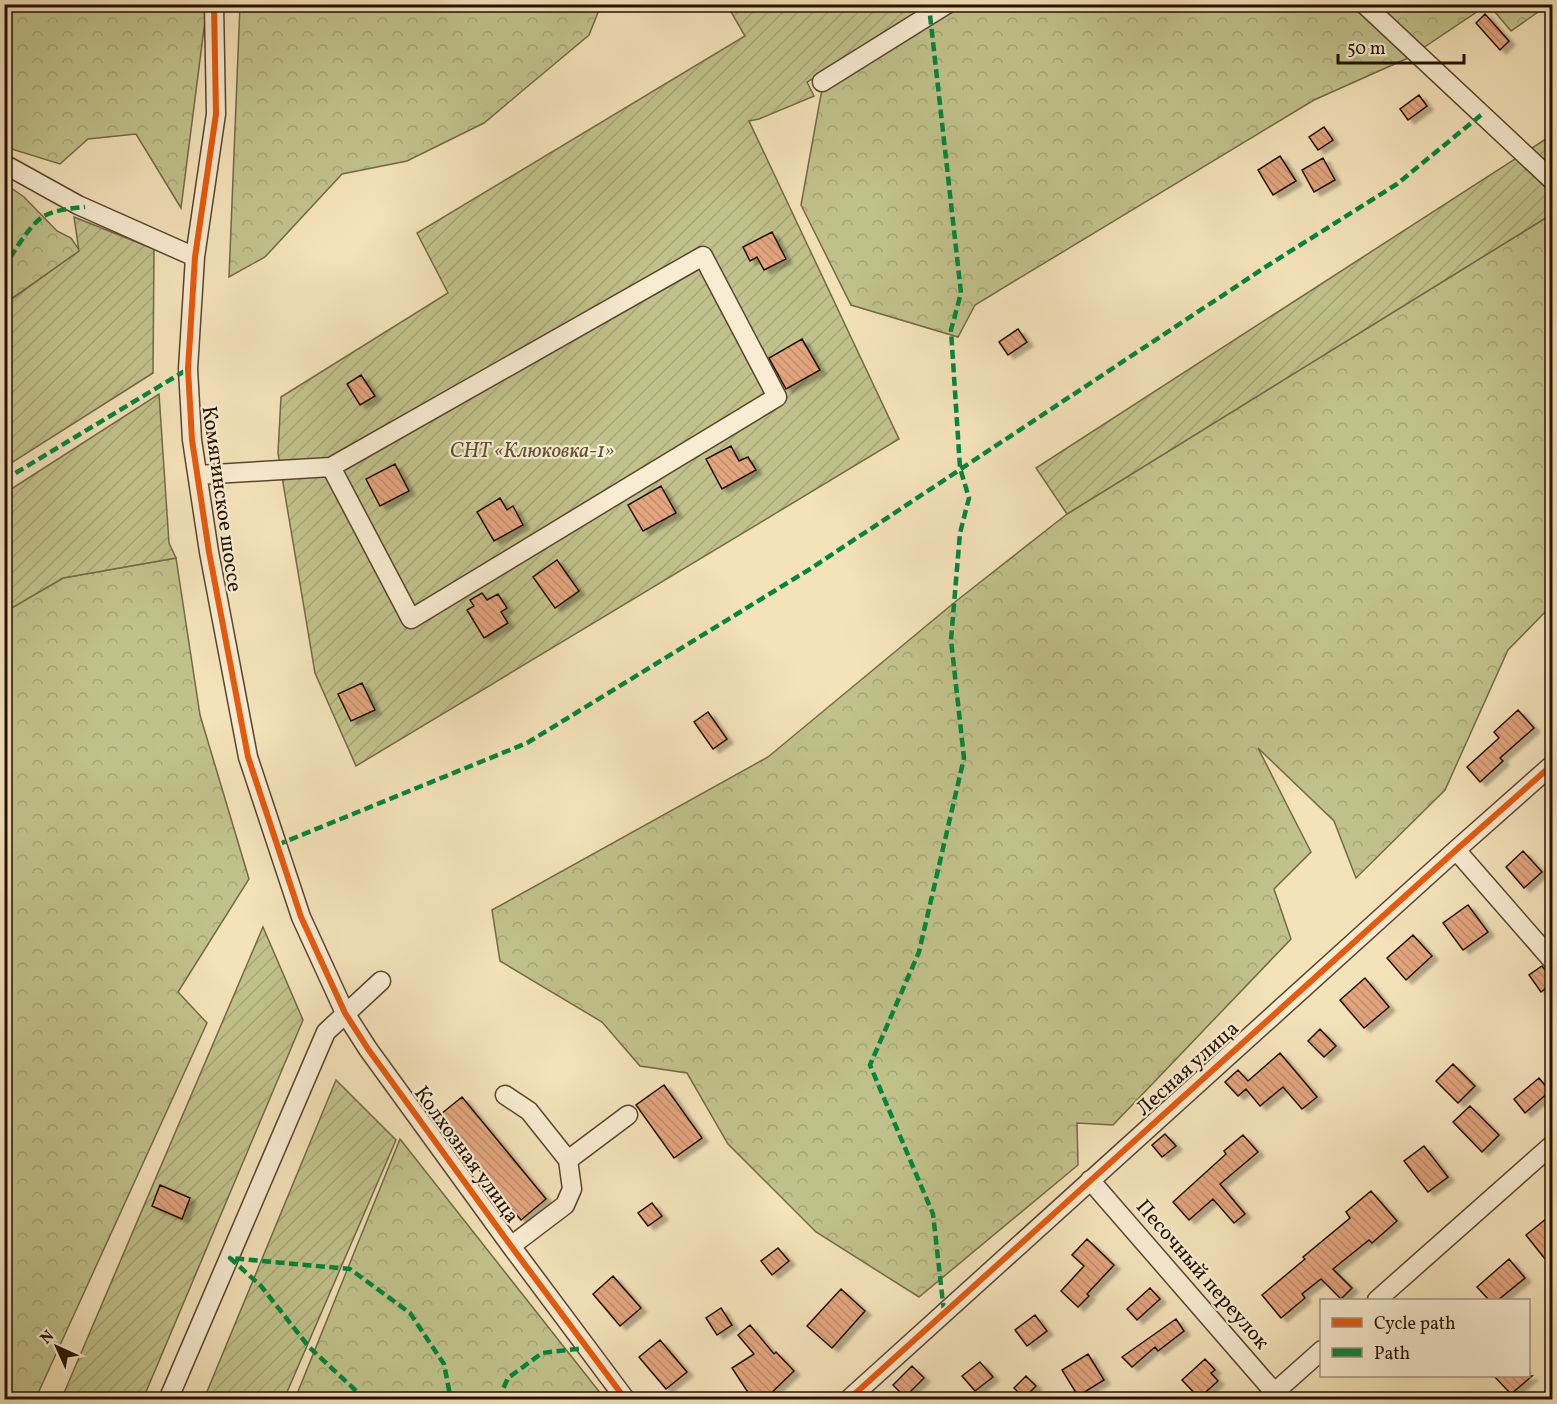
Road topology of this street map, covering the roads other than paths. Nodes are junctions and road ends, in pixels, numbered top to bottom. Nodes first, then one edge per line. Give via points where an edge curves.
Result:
1 (214, 4) edge
2 (947, 4) edge
3 (1364, 4) edge
4 (822, 82) dead end
5 (4, 164) edge
6 (1552, 180) edge
7 (195, 257) junction
8 (331, 468) junction
9 (198, 475) junction
10 (1552, 765) edge
11 (1456, 850) junction
12 (301, 917) joint
13 (1552, 960) edge
14 (381, 981) dead end
15 (345, 1013) junction
16 (505, 1095) dead end
17 (628, 1115) dead end
18 (1552, 1145) edge
19 (568, 1160) junction
20 (1090, 1180) junction
21 (511, 1246) junction
22 (1378, 1299) edge
23 (1320, 1352) edge
24 (1273, 1397) edge
25 (168, 1400) edge
26 (626, 1400) edge
27 (848, 1400) edge

1 - 7 street, Комягинское шоссе via 216,114
2 - 4 street
3 - 6 street
5 - 7 street via 78,205
7 - 9 street, Комягинское шоссе via 188,369
8 - 8 street via 703,256 777,397 411,619
8 - 9 street
9 - 12 street, Комягинское шоссе via 248,757
10 - 11 street, Лесная улица
11 - 13 street
11 - 20 street, Лесная улица
12 - 15 street, Колхозная улица
14 - 15 street
15 - 21 street, Колхозная улица
15 - 25 street via 326,1032
16 - 19 street via 529,1111
17 - 19 street
18 - 22 street
19 - 21 street via 572,1189 565,1205
20 - 24 street, Песочный переулок
20 - 27 street, Лесная улица
21 - 26 street, Колхозная улица
23 - 24 street

